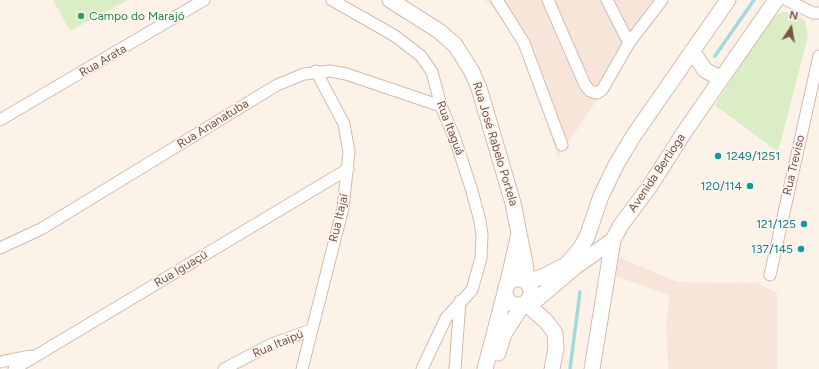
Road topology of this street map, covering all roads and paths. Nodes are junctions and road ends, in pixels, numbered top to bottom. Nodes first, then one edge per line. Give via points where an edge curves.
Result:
1 (204, 0) edge
2 (332, 0) edge
3 (390, 0) edge
4 (497, 0) edge
5 (548, 0) edge
6 (607, 0) edge
7 (662, 0) edge
8 (728, 0) edge
9 (776, 0) edge
10 (787, 0) edge
11 (819, 13) edge
12 (629, 43) junction
13 (692, 51) junction
14 (819, 56) edge
15 (316, 71) junction
16 (721, 79) junction
17 (441, 106) junction
18 (0, 120) edge
19 (562, 145) dead end
20 (348, 169) junction
21 (520, 231) junction
22 (613, 240) junction
23 (0, 248) edge
24 (770, 275) dead end
25 (525, 281) junction
26 (506, 290) junction
27 (460, 301) junction
28 (525, 303) junction
29 (311, 330) junction
30 (36, 355) junction
31 (0, 362) edge
32 (14, 369) edge
33 (224, 369) edge
34 (302, 369) edge
35 (422, 369) edge
36 (455, 369) edge
37 (485, 369) edge
38 (494, 369) edge
39 (552, 369) edge
40 (592, 369) edge

1 - 18 street, Rua Arata
2 - 17 street, Rua Itaguá via 395,36 421,56 432,72
3 - 21 street, Rua José Rabelo Portela via 439,31 455,45 468,64 481,95
4 - 19 street via 524,43
5 - 12 street via 585,85 590,91 597,93 602,90
6 - 12 street
7 - 12 street
8 - 13 street
9 - 16 street, Avenida Bertioga
10 - 11 street via 813,13
13 - 16 street via 705,70
13 - 25 street via 616,165 580,249 566,265 542,277
14 - 24 street, Rua Treviso
15 - 17 street, Rua Ananatuba via 346,74
15 - 20 street, Rua Itajaí via 344,124 348,140
15 - 23 street, Rua Ananatuba via 277,85 41,229
16 - 22 street, Avenida Bertioga
17 - 27 street, Rua Itaguá via 472,191 482,236 481,258 472,290
20 - 29 street, Rua Itajaí via 343,208
20 - 30 street, Rua Iguaçú
21 - 25 street, Rua José Rabelo Portela via 526,269
21 - 26 street
22 - 28 street via 575,267 536,300
22 - 40 street, Avenida Bertioga
25 - 26 street via 516,280
25 - 28 street via 531,290
26 - 28 street via 511,303
26 - 37 street
27 - 35 street, Rua Itaguá via 446,318
27 - 36 street
28 - 38 street via 504,334
28 - 39 street via 546,321 555,333 556,348
29 - 33 street, Rua Itaipú via 272,344
29 - 34 street, Rua Itajaí
30 - 31 street
30 - 32 street, Rua Iguaçú

